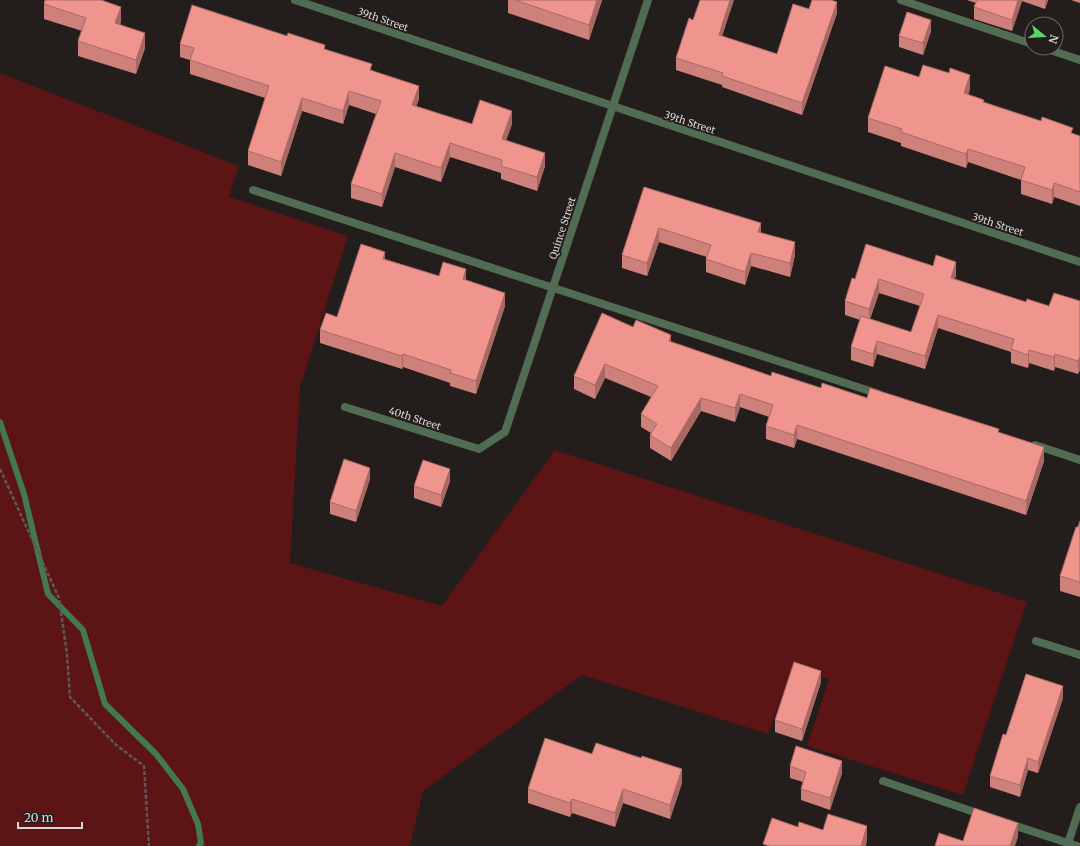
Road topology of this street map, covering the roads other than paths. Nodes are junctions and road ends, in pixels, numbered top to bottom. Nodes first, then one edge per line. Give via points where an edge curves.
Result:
1 (295, 0) edge
2 (648, 0) edge
3 (901, 0) edge
4 (1024, 41) edge
5 (1064, 55) edge
6 (1080, 60) edge
7 (613, 106) junction
8 (253, 190) dead end
9 (1080, 262) edge
10 (553, 287) junction
11 (884, 396) edge
12 (345, 406) dead end
13 (1027, 442) edge
14 (479, 449) joint
15 (1080, 460) edge
16 (1036, 641) dead end
17 (1080, 655) edge
18 (883, 781) dead end
19 (1080, 807) edge
20 (1068, 845) edge
21 (1076, 846) edge

1 - 7 street, 39th Street
2 - 7 street, Quince Street
3 - 4 street
5 - 6 street
7 - 9 street, 39th Street
7 - 10 street, Quince Street
8 - 10 street
10 - 11 street
10 - 14 street, Quince Street via 505,432
12 - 14 street, 40th Street
13 - 15 street
16 - 17 street
18 - 20 street
19 - 20 street
20 - 21 street

